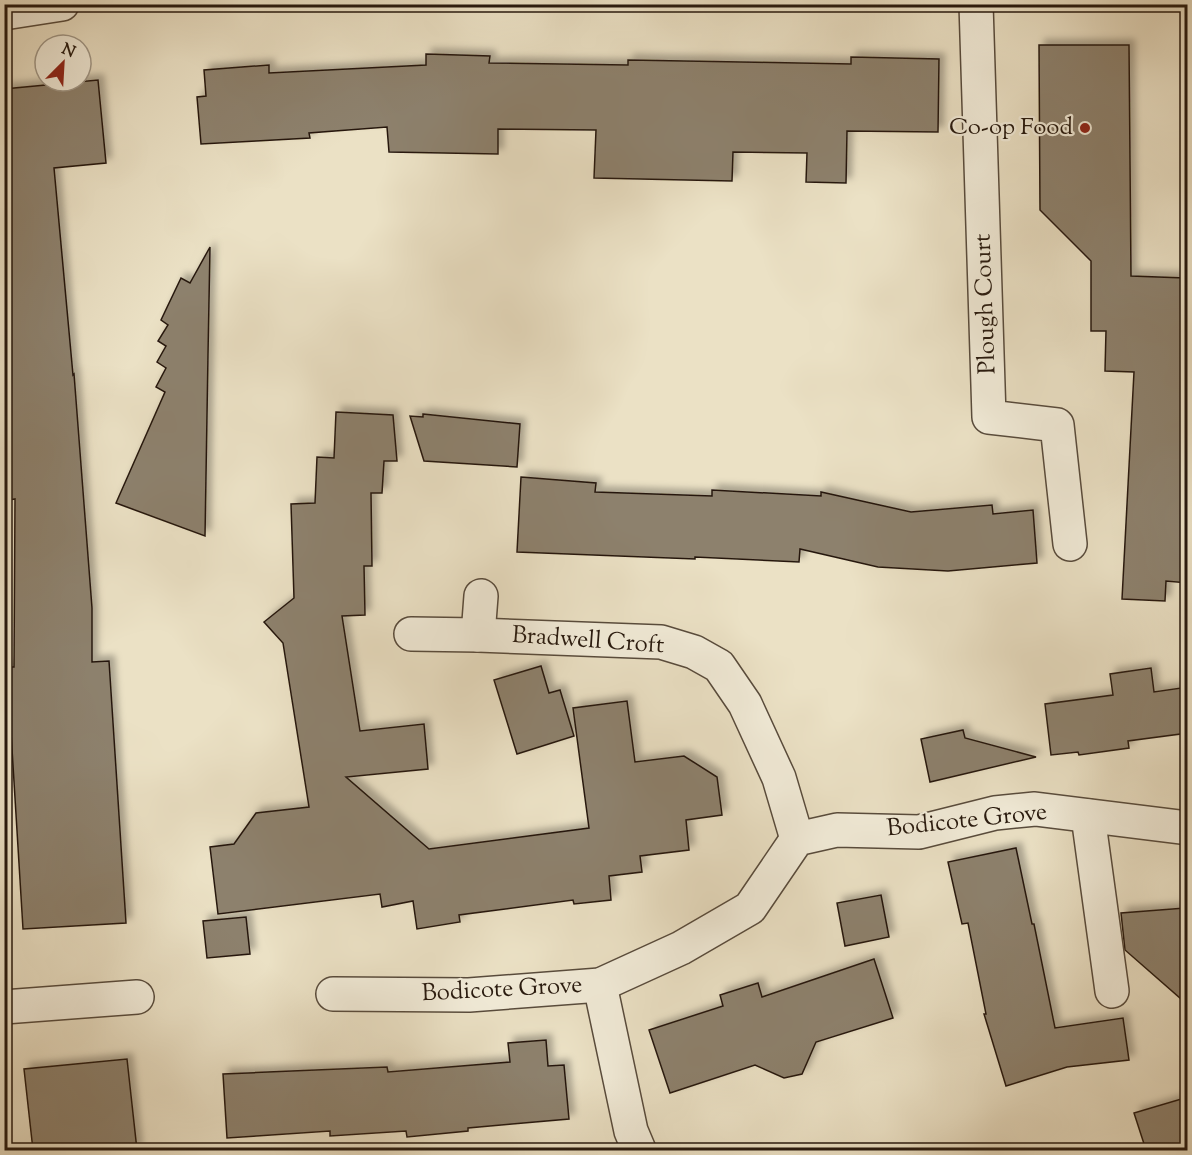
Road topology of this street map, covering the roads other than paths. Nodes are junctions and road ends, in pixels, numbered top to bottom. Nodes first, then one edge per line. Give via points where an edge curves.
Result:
1 (62, 4) edge
2 (976, 4) edge
3 (4, 13) edge
4 (1070, 544) dead end
5 (481, 596) dead end
6 (411, 634) dead end
7 (478, 634) junction
8 (1088, 816) junction
9 (1188, 828) edge
10 (797, 839) junction
11 (600, 985) junction
12 (1112, 991) dead end
13 (333, 994) dead end
14 (137, 997) dead end
15 (4, 1007) edge
16 (639, 1150) edge

1 - 3 street
2 - 4 street, Plough Court via 989,417 1057,425
5 - 7 street, Bradwell Croft
6 - 7 street, Bradwell Croft
7 - 10 street, Bradwell Croft via 661,642 694,652 719,666 745,704 779,778
8 - 9 street, Bodicote Grove
8 - 10 street, Bodicote Grove via 1035,809 995,813 919,832 837,830
8 - 12 street
10 - 11 street, Bodicote Grove via 750,908 681,948
11 - 13 street, Bodicote Grove via 469,995
11 - 16 street via 631,1131
14 - 15 street

